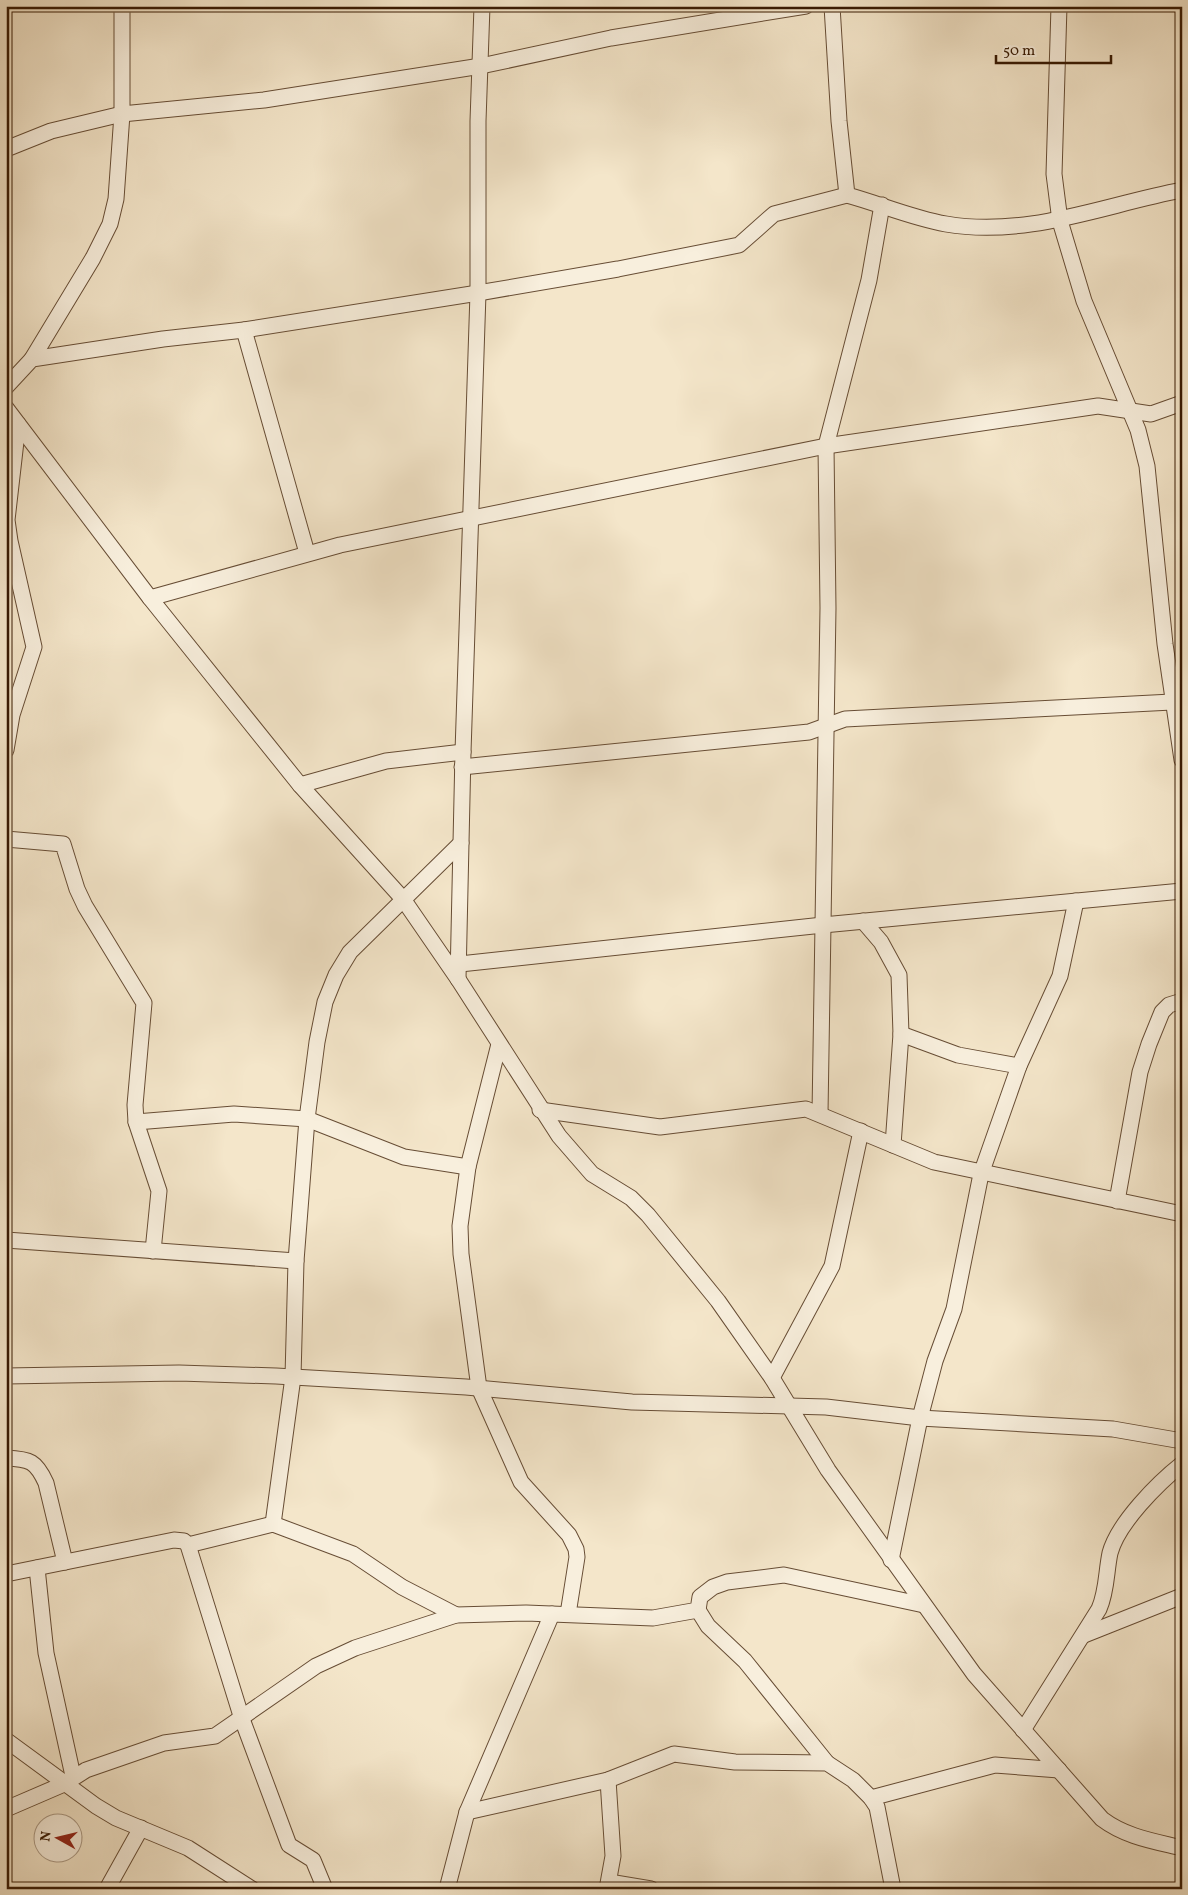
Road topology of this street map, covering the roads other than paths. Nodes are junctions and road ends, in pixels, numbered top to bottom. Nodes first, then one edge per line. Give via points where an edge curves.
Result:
1 (122, 6) edge
2 (482, 6) edge
3 (806, 6) edge
4 (832, 6) edge
5 (1059, 6) edge
6 (481, 66) junction
7 (122, 114) junction
8 (6, 149) edge
9 (1182, 190) edge
10 (847, 195) junction
11 (882, 205) junction
12 (1060, 221) junction
13 (478, 293) junction
14 (244, 330) junction
15 (32, 359) junction
16 (6, 387) edge
17 (1182, 402) edge
18 (6, 408) edge
19 (1130, 410) junction
20 (18, 424) junction
21 (826, 446) junction
22 (470, 520) junction
23 (307, 553) junction
24 (150, 598) junction
25 (1172, 702) junction
26 (826, 724) junction
27 (1179, 727) edge
28 (6, 750) edge
29 (463, 752) junction
30 (1182, 760) edge
31 (462, 768) junction
32 (300, 785) junction
33 (6, 839) edge
34 (461, 843) junction
35 (1182, 891) edge
36 (404, 899) junction
37 (1076, 901) junction
38 (863, 921) junction
39 (823, 925) junction
40 (459, 971) junction
41 (1182, 1001) edge
42 (901, 1034) junction
43 (499, 1044) junction
44 (1019, 1066) junction
45 (540, 1110) junction
46 (820, 1114) junction
47 (307, 1119) junction
48 (136, 1122) junction
49 (861, 1131) junction
50 (893, 1145) junction
51 (468, 1167) junction
52 (981, 1174) junction
53 (1117, 1201) junction
54 (1182, 1214) edge
55 (6, 1240) edge
56 (153, 1251) junction
57 (296, 1261) junction
58 (6, 1376) edge
59 (294, 1377) junction
60 (772, 1378) junction
61 (479, 1388) junction
62 (788, 1405) junction
63 (920, 1418) junction
64 (1182, 1441) edge
65 (6, 1458) edge
66 (1182, 1464) edge
67 (273, 1524) junction
68 (188, 1545) junction
69 (891, 1560) junction
70 (64, 1562) junction
71 (37, 1568) junction
72 (6, 1574) edge
73 (1182, 1596) edge
74 (924, 1604) junction
75 (698, 1610) junction
76 (552, 1614) junction
77 (568, 1614) junction
78 (456, 1615) junction
79 (1084, 1635) junction
80 (242, 1719) junction
81 (1023, 1730) junction
82 (6, 1740) edge
83 (827, 1763) junction
84 (1059, 1770) junction
85 (68, 1780) junction
86 (608, 1780) junction
87 (871, 1798) junction
88 (6, 1809) edge
89 (467, 1812) junction
90 (141, 1828) junction
91 (1182, 1848) edge
92 (608, 1886) edge
93 (107, 1889) edge
94 (252, 1889) edge
95 (325, 1889) edge
96 (447, 1889) edge
97 (651, 1889) edge
98 (893, 1889) edge

1 - 7 street
2 - 6 street
3 - 6 street via 611,38
4 - 10 street
5 - 12 street via 1054,174
6 - 7 street via 264,100
6 - 13 street
7 - 8 street via 51,131
7 - 15 street via 116,200 110,224
9 - 12 street via 1139,198
10 - 11 street
10 - 13 street via 774,214 740,245
11 - 12 street via 918,218 986,228
11 - 21 street via 869,280
12 - 19 street via 1084,301
13 - 14 street
13 - 22 street
14 - 15 street
14 - 23 street
15 - 16 street
17 - 19 street via 1151,414
18 - 20 street
19 - 21 street via 1098,406
19 - 25 street via 1147,466
20 - 24 street
20 - 28 street via 7,520 34,647 12,715
21 - 22 street
21 - 26 street
22 - 23 street
22 - 29 street
23 - 24 street
24 - 32 street
25 - 26 street via 845,718
25 - 27 street
26 - 31 street via 809,732
26 - 39 street
27 - 30 street
29 - 31 street
29 - 32 street via 386,761
31 - 34 street
32 - 36 street
33 - 48 street via 63,844 85,906 144,1003
34 - 36 street
34 - 40 street
35 - 37 street
36 - 40 street
36 - 47 street via 350,952 336,975 325,1002
37 - 38 street
37 - 44 street via 1060,976
38 - 39 street
38 - 42 street via 881,942 899,975
39 - 40 street
39 - 46 street
40 - 43 street
41 - 53 street via 1169,1005 1162,1012 1140,1072
42 - 44 street via 958,1055
42 - 50 street
43 - 45 street
43 - 51 street
44 - 52 street
45 - 46 street via 660,1128 796,1109
45 - 60 street via 592,1174 631,1198 648,1215 718,1301
46 - 49 street
47 - 48 street via 234,1114
47 - 51 street via 404,1157
47 - 57 street
48 - 56 street via 159,1191
49 - 50 street
49 - 60 street via 832,1266
50 - 52 street via 934,1162
51 - 61 street via 460,1226 461,1254
52 - 53 street
52 - 63 street via 954,1310 935,1361
53 - 54 street
55 - 56 street
56 - 57 street
57 - 59 street
58 - 59 street via 179,1373
59 - 61 street
59 - 67 street
60 - 62 street
61 - 62 street via 632,1402
61 - 77 street via 521,1482 569,1535 576,1549
62 - 63 street
62 - 69 street via 828,1470
63 - 64 street via 1113,1429
63 - 69 street
65 - 70 street via 35,1463 42,1473
66 - 79 street via 1154,1491 1116,1537 1110,1553 1104,1598
67 - 68 street
67 - 78 street via 353,1554 402,1587
68 - 70 street via 174,1540
68 - 80 street
69 - 74 street
70 - 71 street
71 - 72 street
71 - 85 street via 46,1653
73 - 79 street
74 - 75 street via 784,1575 727,1582 713,1587 700,1597
74 - 81 street via 974,1674
75 - 77 street via 653,1618
75 - 83 street via 708,1626 745,1661
76 - 77 street
76 - 78 street
76 - 89 street
78 - 80 street via 355,1648 316,1666
79 - 81 street
80 - 85 street via 208,1739 164,1743 86,1770
80 - 95 street via 289,1845 313,1860
81 - 84 street
82 - 85 street
83 - 86 street via 735,1762 674,1754
83 - 87 street via 853,1780
84 - 87 street via 995,1765
84 - 91 street via 1102,1819 1115,1829
85 - 88 street
85 - 90 street via 116,1818
86 - 89 street
86 - 92 street via 613,1856
87 - 98 street via 876,1807
89 - 96 street
90 - 93 street
90 - 94 street via 188,1848
92 - 97 street

